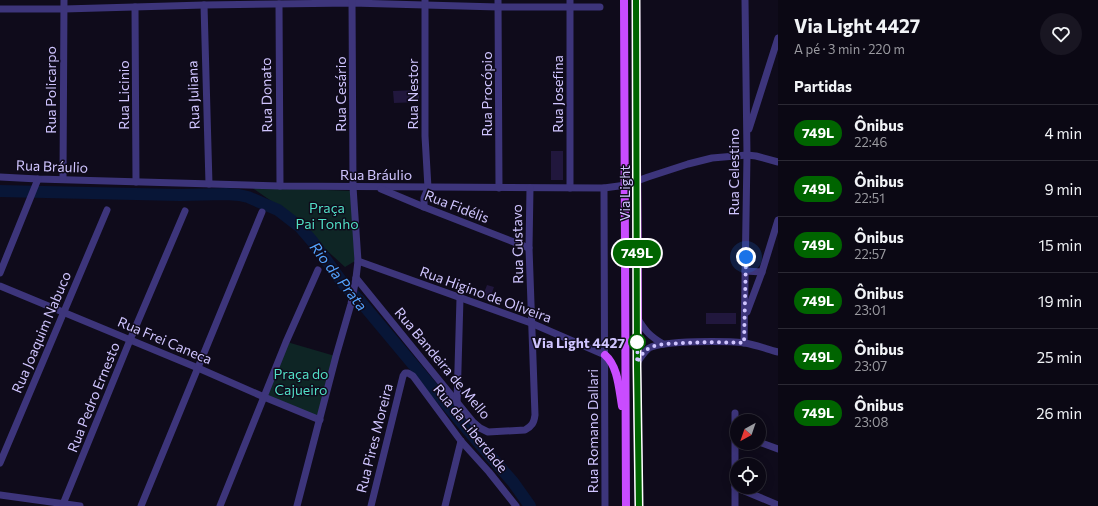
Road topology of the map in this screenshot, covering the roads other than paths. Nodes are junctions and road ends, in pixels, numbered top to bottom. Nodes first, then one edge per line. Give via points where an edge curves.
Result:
1 (64, 0) edge
2 (624, 0) edge
3 (636, 0) edge
4 (746, 0) edge
5 (352, 2) edge
6 (425, 3) edge
7 (498, 3) edge
8 (279, 4) junction
9 (570, 4) edge
10 (204, 5) junction
11 (136, 7) junction
12 (600, 8) dead end
13 (0, 9) edge
14 (64, 9) junction
15 (778, 38) edge
16 (747, 136) junction
17 (747, 155) junction
18 (778, 162) edge
19 (0, 177) edge
20 (38, 179) junction
21 (63, 179) junction
22 (136, 182) junction
23 (209, 184) junction
24 (280, 186) junction
25 (353, 187) junction
26 (377, 187) junction
27 (428, 188) junction
28 (499, 188) junction
29 (530, 188) junction
30 (570, 188) junction
31 (604, 188) junction
32 (424, 207) junction
33 (107, 210) dead end
34 (185, 211) dead end
35 (262, 212) dead end
36 (778, 220) edge
37 (530, 248) junction
38 (358, 261) junction
39 (318, 270) dead end
40 (745, 271) junction
41 (762, 272) junction
42 (0, 273) edge
43 (356, 278) junction
44 (0, 286) edge
45 (460, 298) junction
46 (64, 312) junction
47 (745, 318) junction
48 (638, 319) junction
49 (531, 323) junction
50 (130, 340) junction
51 (744, 343) junction
52 (663, 344) junction
53 (778, 352) edge
54 (605, 354) junction
55 (637, 363) junction
56 (198, 368) junction
57 (403, 376) joint
58 (264, 397) junction
59 (457, 403) junction
60 (320, 420) junction
61 (626, 424) junction
62 (525, 430) joint
63 (461, 441) junction
64 (766, 445) edge
65 (778, 449) edge
66 (0, 463) edge
67 (735, 494) edge
68 (753, 494) edge
69 (0, 495) edge
70 (63, 504) junction
71 (778, 504) edge
72 (80, 506) edge
73 (141, 506) edge
74 (220, 506) edge
75 (297, 506) edge
76 (371, 506) edge
77 (445, 506) edge
78 (516, 506) edge
79 (605, 506) edge
80 (626, 506) edge
81 (639, 506) edge
82 (735, 506) edge

1 - 14 street, Rua Policarpo
2 - 61 main road, Via Light
3 - 48 main road, Via Light
4 - 16 street, Rua Celestino
5 - 6 street
5 - 8 street
5 - 25 street, Rua Cesário
6 - 7 street
6 - 27 street, Rua Nestor via 425,136
7 - 9 street
7 - 28 street, Rua Procópio
8 - 10 street
8 - 24 street, Rua Donato
9 - 12 street
9 - 30 street, Rua Josefina
10 - 11 street
10 - 23 street, Rua Juliana
11 - 14 street
11 - 22 street, Rua Licinio
13 - 14 street
14 - 21 street, Rua Policarpo
15 - 16 street
16 - 17 street, Rua Celestino
17 - 18 street, Rua Bráulio
17 - 31 street, Rua Bráulio via 702,160 626,185
17 - 40 street, Rua Celestino
19 - 20 street, Rua Bráulio
20 - 21 street, Rua Bráulio
20 - 42 street
21 - 22 street, Rua Bráulio
22 - 23 street, Rua Bráulio
23 - 24 street, Rua Bráulio
24 - 25 street, Rua Bráulio
25 - 26 street, Rua Bráulio
25 - 38 street, Rua Cesário
26 - 27 street, Rua Bráulio
26 - 32 street, Rua Fidélis
27 - 28 street, Rua Bráulio
27 - 32 street, Rua Nestor
28 - 29 street, Rua Bráulio
29 - 30 street, Rua Bráulio
29 - 37 street, Rua Gustavo
30 - 31 street, Rua Bráulio
31 - 54 street, Rua Romano Dallari
32 - 37 street, Rua Fidélis
33 - 46 street, Rua Joaquim Nabuco
34 - 50 street, Rua Pedro Ernesto
35 - 56 street
36 - 41 street
37 - 49 street, Rua Gustavo
38 - 43 street, Rua Cesário
38 - 45 street, Rua Higino de Oliveira
39 - 58 street
40 - 41 street
40 - 47 street, Rua Celestino
41 - 47 street
43 - 59 street, Rua Bandeira de Mello
43 - 60 street, Rua Cesário
44 - 46 street, Rua Frei Caneca
45 - 49 street, Rua Higino de Oliveira
45 - 59 street
46 - 50 street, Rua Frei Caneca
46 - 66 street, Rua Joaquim Nabuco
47 - 51 street, Rua Celestino
48 - 52 street via 650,335
48 - 55 main road, Via Light
49 - 54 street, Rua Higino de Oliveira
49 - 62 street, Rua Gustavo via 535,415 531,427
50 - 56 street, Rua Frei Caneca
50 - 70 street, Rua Pedro Ernesto
51 - 52 street
51 - 53 street
52 - 55 street via 646,350
54 - 61 main road via 615,372
54 - 79 street, Rua Romano Dallari
55 - 81 main road, Via Light
56 - 58 street, Rua Frei Caneca
56 - 73 street
57 - 63 street, Rua da Liberdade via 408,373 412,376
57 - 76 street, Rua Pires Moreira
58 - 60 street, Rua Frei Caneca
58 - 74 street
59 - 62 street, Rua Bandeira de Mello via 482,430
60 - 75 street, Rua Cesário
61 - 80 main road, Via Light
63 - 77 street
63 - 78 street, Rua da Liberdade via 490,472
64 - 65 street
67 - 82 street
68 - 71 street
69 - 70 street
70 - 72 street

